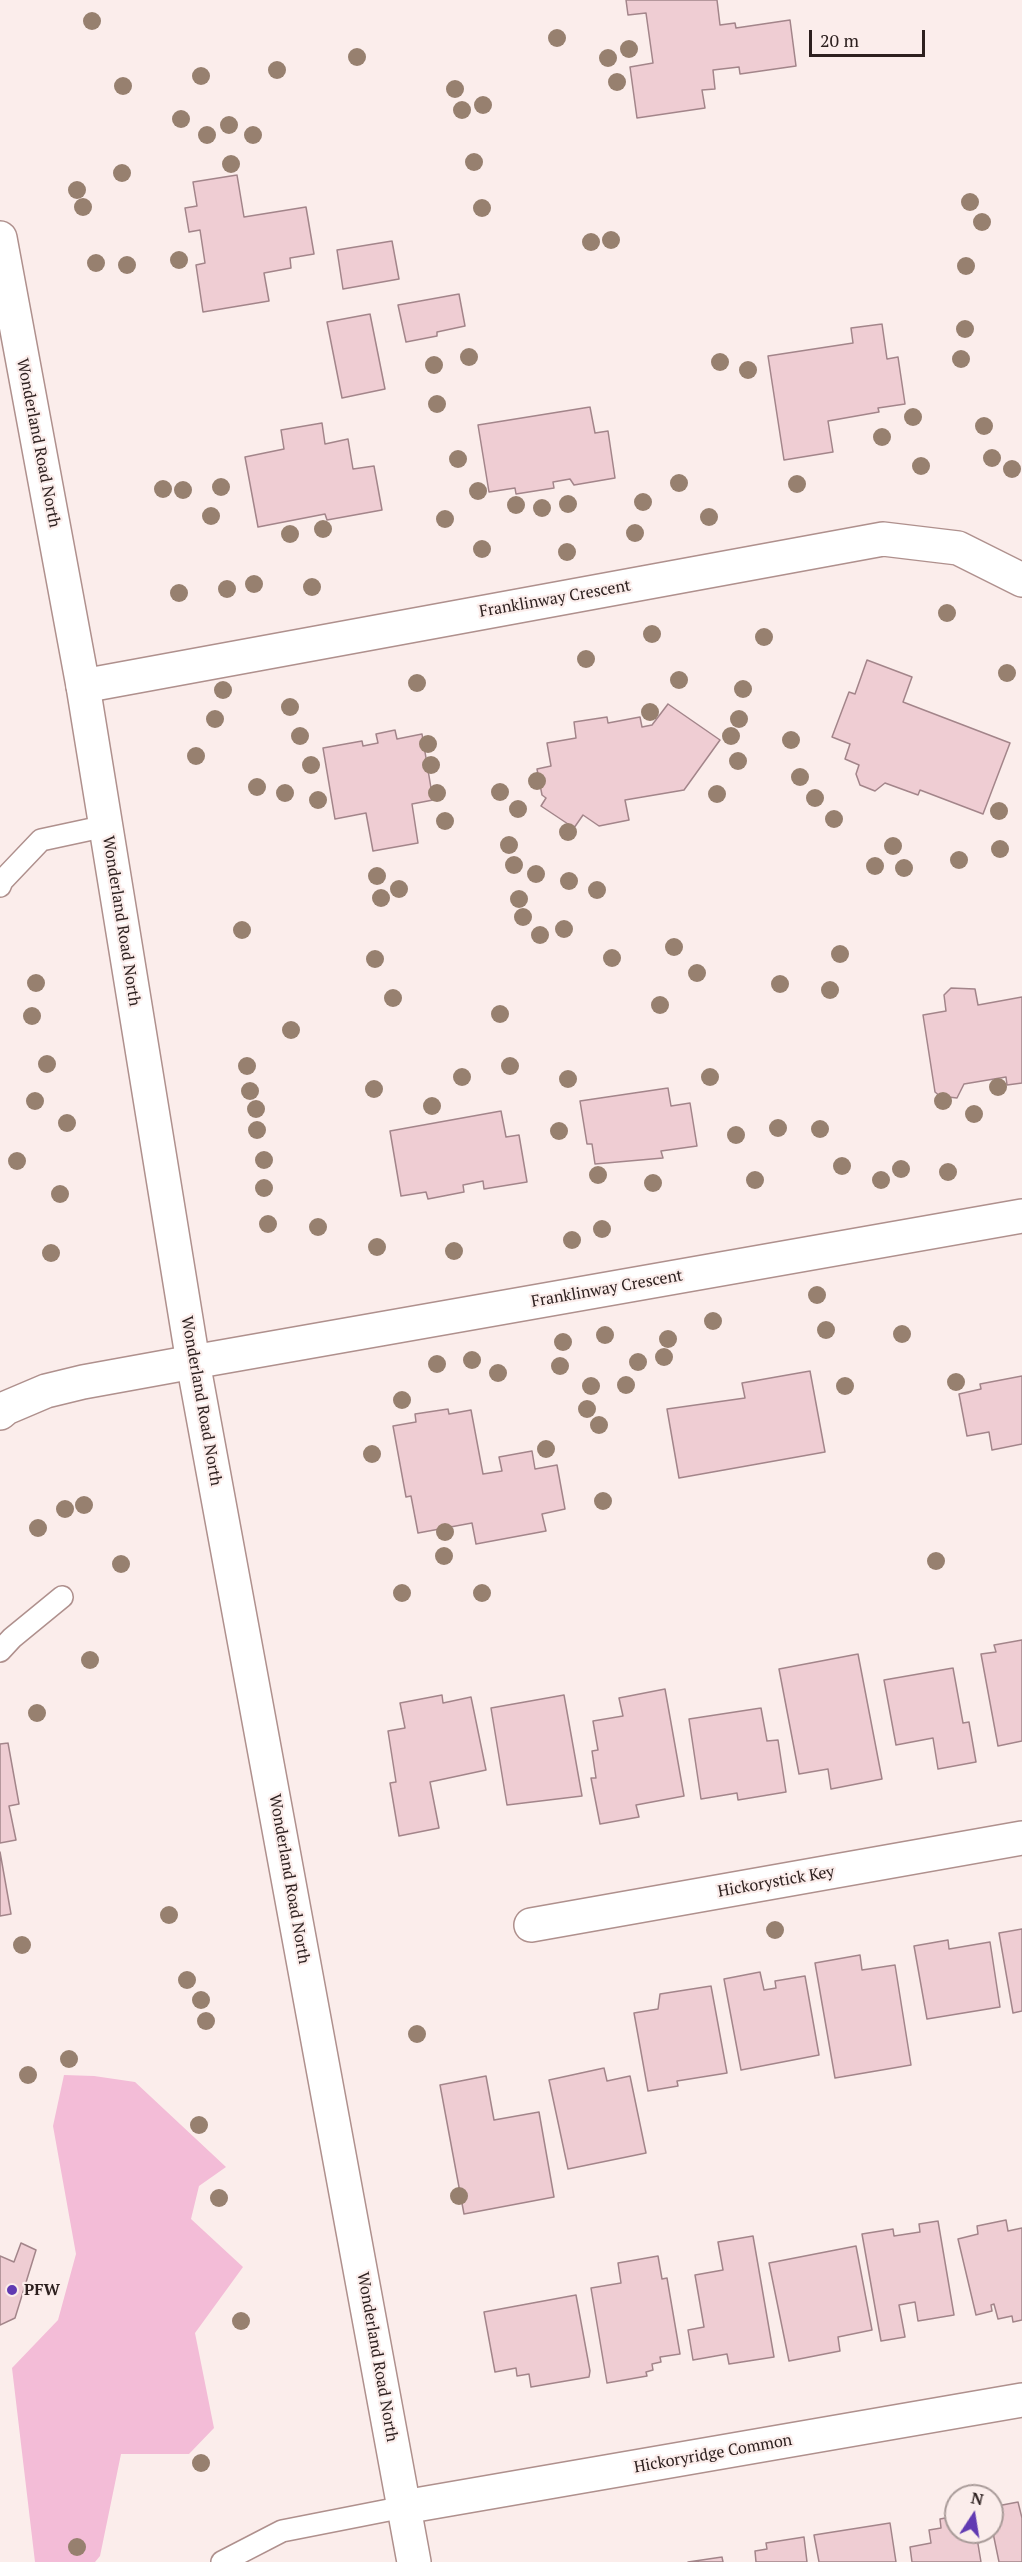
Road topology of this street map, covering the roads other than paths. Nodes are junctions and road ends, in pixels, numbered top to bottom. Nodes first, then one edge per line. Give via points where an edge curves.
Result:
1 (0, 238) edge
2 (8, 322) edge
3 (1022, 580) edge
4 (83, 686) junction
5 (106, 826) junction
6 (0, 886) edge
7 (1022, 1216) edge
8 (193, 1362) junction
9 (0, 1413) edge
10 (62, 1597) dead end
11 (0, 1651) edge
12 (1022, 1838) edge
13 (531, 1925) dead end
14 (1022, 2400) edge
15 (404, 2507) junction
16 (222, 2562) edge
17 (414, 2562) edge

1 - 2 street, Wonderland Road North
2 - 4 street, Wonderland Road North
3 - 4 street, Franklinway Crescent via 958,548 883,539
4 - 5 street, Wonderland Road North
5 - 6 lane via 41,840
5 - 8 street, Wonderland Road North
7 - 8 street, Franklinway Crescent
8 - 9 street, Franklinway Crescent via 46,1391
8 - 15 street, Wonderland Road North
10 - 11 lane
12 - 13 street, Hickorystick Key
14 - 15 street, Hickoryridge Common
15 - 16 lane via 282,2531
15 - 17 street, Wonderland Road North

